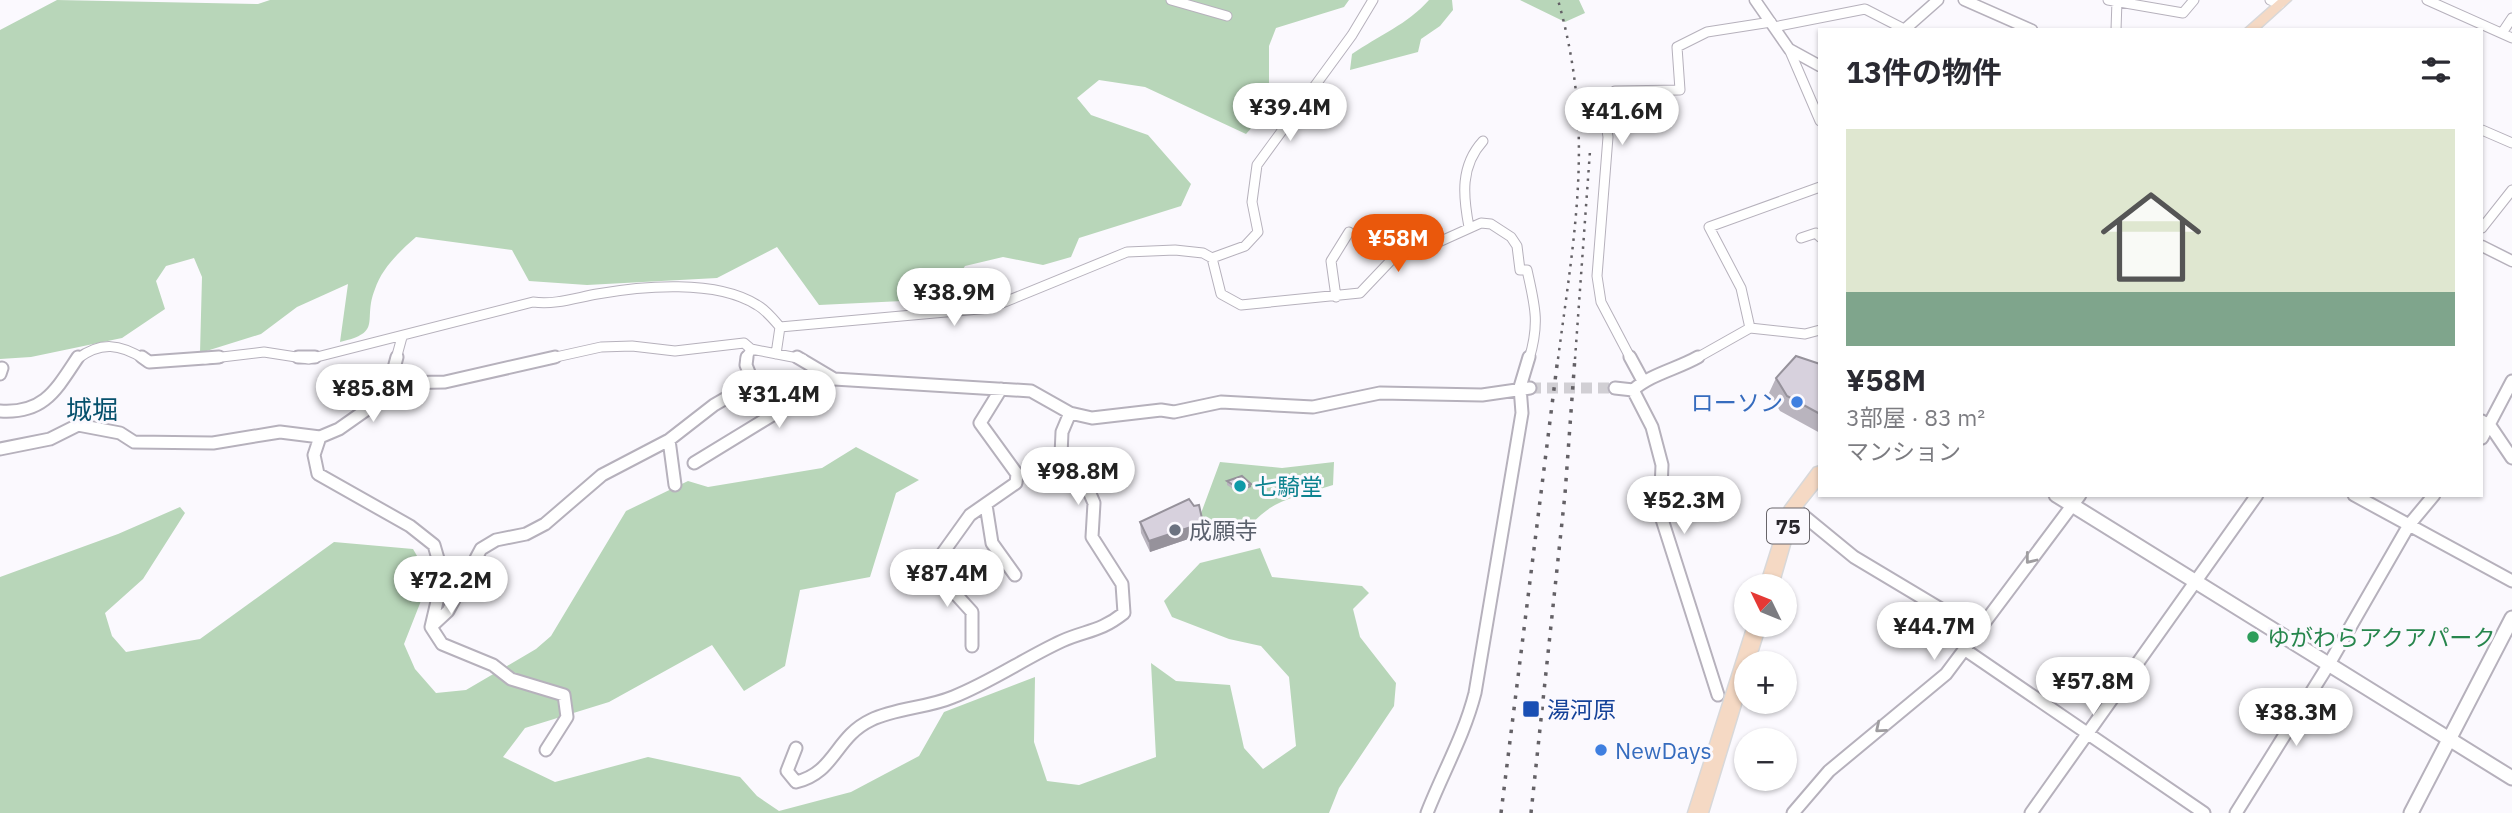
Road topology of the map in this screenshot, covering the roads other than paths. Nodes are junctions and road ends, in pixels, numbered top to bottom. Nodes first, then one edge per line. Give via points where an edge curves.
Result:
1 (1171, 0) edge
2 (1373, 0) edge
3 (1755, 0) edge
4 (1938, 0) edge
5 (1964, 0) edge
6 (2108, 0) edge
7 (2194, 0) edge
8 (2427, 0) edge
9 (2278, 1) edge
10 (2117, 2) edge
11 (1227, 16) dead end
12 (2512, 19) edge
13 (1772, 24) junction
14 (1903, 28) edge
15 (1906, 28) edge
16 (2027, 28) edge
17 (2116, 28) edge
18 (2255, 28) edge
19 (2502, 33) junction
20 (2512, 38) edge
21 (1789, 50) junction
22 (1818, 65) edge
23 (1818, 116) edge
24 (2483, 130) edge
25 (1483, 141) dead end
26 (2512, 143) edge
27 (1818, 188) edge
28 (2512, 190) edge
29 (1469, 227) junction
30 (2483, 227) edge
31 (1349, 232) dead end
32 (1818, 235) edge
33 (1801, 238) dead end
34 (2483, 246) edge
35 (1212, 258) junction
36 (2512, 261) edge
37 (1520, 270) junction
38 (1522, 284) dead end
39 (1336, 297) junction
40 (780, 327) junction
41 (1750, 328) junction
42 (1818, 331) edge
43 (401, 337) junction
44 (751, 349) junction
45 (776, 354) junction
46 (750, 375) junction
47 (1643, 381) junction
48 (2512, 381) edge
49 (390, 383) junction
50 (1525, 388) junction
51 (1615, 388) tunnel mouth
52 (1001, 389) junction
53 (1633, 390) junction
54 (0, 411) edge
55 (1070, 413) junction
56 (2486, 424) edge
57 (320, 437) junction
58 (669, 440) junction
59 (0, 449) edge
60 (2512, 458) edge
61 (694, 463) dead end
62 (1818, 476) edge
63 (675, 485) dead end
64 (2256, 497) edge
65 (2358, 497) edge
66 (2432, 497) edge
67 (2076, 500) edge
68 (986, 505) junction
69 (1793, 507) junction
70 (2409, 525) junction
71 (1002, 557) junction
72 (1773, 574) edge
73 (1015, 575) dead end
74 (975, 576) dead end
75 (2196, 582) junction
76 (2512, 582) edge
77 (2512, 618) edge
78 (431, 627) junction
79 (1976, 630) junction
80 (1753, 637) edge
81 (972, 646) dead end
82 (1964, 649) junction
83 (2329, 664) junction
84 (1718, 695) dead end
85 (2088, 734) junction
86 (2451, 739) junction
87 (796, 748) dead end
88 (546, 750) dead end
89 (2512, 778) edge
90 (1427, 813) edge
91 (1698, 813) edge
92 (1793, 813) edge
93 (2031, 813) edge
94 (2204, 813) edge
95 (2236, 813) edge
96 (2411, 813) edge

1 - 11 street
2 - 35 street via 1257,165 1252,195 1258,232 1245,246
3 - 13 street
4 - 15 street
5 - 16 street
6 - 10 street
7 - 10 street via 2183,13
8 - 19 street
9 - 18 main road
10 - 17 street
12 - 19 street
13 - 14 street via 1865,9
13 - 21 street
13 - 47 street via 1707,32 1677,47 1680,90 1615,91 1611,105 1604,110 1608,137 1597,276 1601,302
19 - 20 street
21 - 22 street
21 - 23 street
24 - 26 street
25 - 29 street via 1471,151 1462,193
27 - 41 street via 1709,227 1739,281
28 - 30 street
29 - 37 street via 1491,223 1511,237
29 - 39 street via 1430,246 1398,253 1360,293
31 - 39 street via 1331,261
32 - 33 street
34 - 36 street
35 - 39 street via 1218,293 1232,303
35 - 40 street via 1175,250 1127,252 990,309
37 - 38 street
37 - 50 street via 1527,270 1537,315
40 - 43 street via 752,302 709,289 666,289 598,294 546,305 533,302
40 - 45 street
41 - 42 street via 1805,334
41 - 47 street via 1676,370
43 - 49 street
43 - 54 street via 309,359 264,352 149,362 125,348 108,346 78,357 52,394 34,407
44 - 45 street
44 - 46 street via 745,358
44 - 49 street via 744,343 675,351 601,347 445,382
45 - 52 street via 801,359 834,379
46 - 58 street via 740,390
46 - 61 street via 781,403 779,411
47 - 53 street
48 - 56 street
49 - 57 street via 366,410
50 - 55 street via 1482,395 1380,393 1312,407 1221,402 1120,417
50 - 90 street via 1475,692 1466,729
51 - 53 street
52 - 55 street via 1031,391
52 - 68 street via 980,423 1017,474 1016,483
53 - 84 street via 1652,427 1662,465 1660,513
55 - 87 street via 1058,447 1094,503 1091,529 1124,589 1124,612 1105,628 1064,640 952,698 871,720 842,740 826,768 813,778 796,782 787,771
56 - 60 street
57 - 59 street via 280,432 213,443 134,442 120,433 78,425 50,439
57 - 78 street via 314,460 318,474 418,531 434,545 443,576
58 - 63 street
58 - 78 street via 602,475 545,524 488,544 448,611
62 - 69 main road, 75
64 - 75 street
65 - 70 street
66 - 70 street
67 - 75 street
67 -> 79 street
68 - 71 street via 992,543
68 - 81 street via 970,515 932,568 972,612
69 - 72 main road, 75
69 - 79 street via 1854,558
70 - 76 street
70 - 83 street
71 - 73 street
71 - 74 street
75 - 83 street
75 - 85 street
77 - 86 street
78 - 88 street via 442,644 493,665 511,679 564,695 569,716
79 - 82 street
80 - 91 main road
82 - 85 street
82 -> 92 street via 1946,674 1829,771
83 - 86 street
83 - 95 street
85 - 93 street
85 - 94 street
86 - 89 street
86 - 96 street

